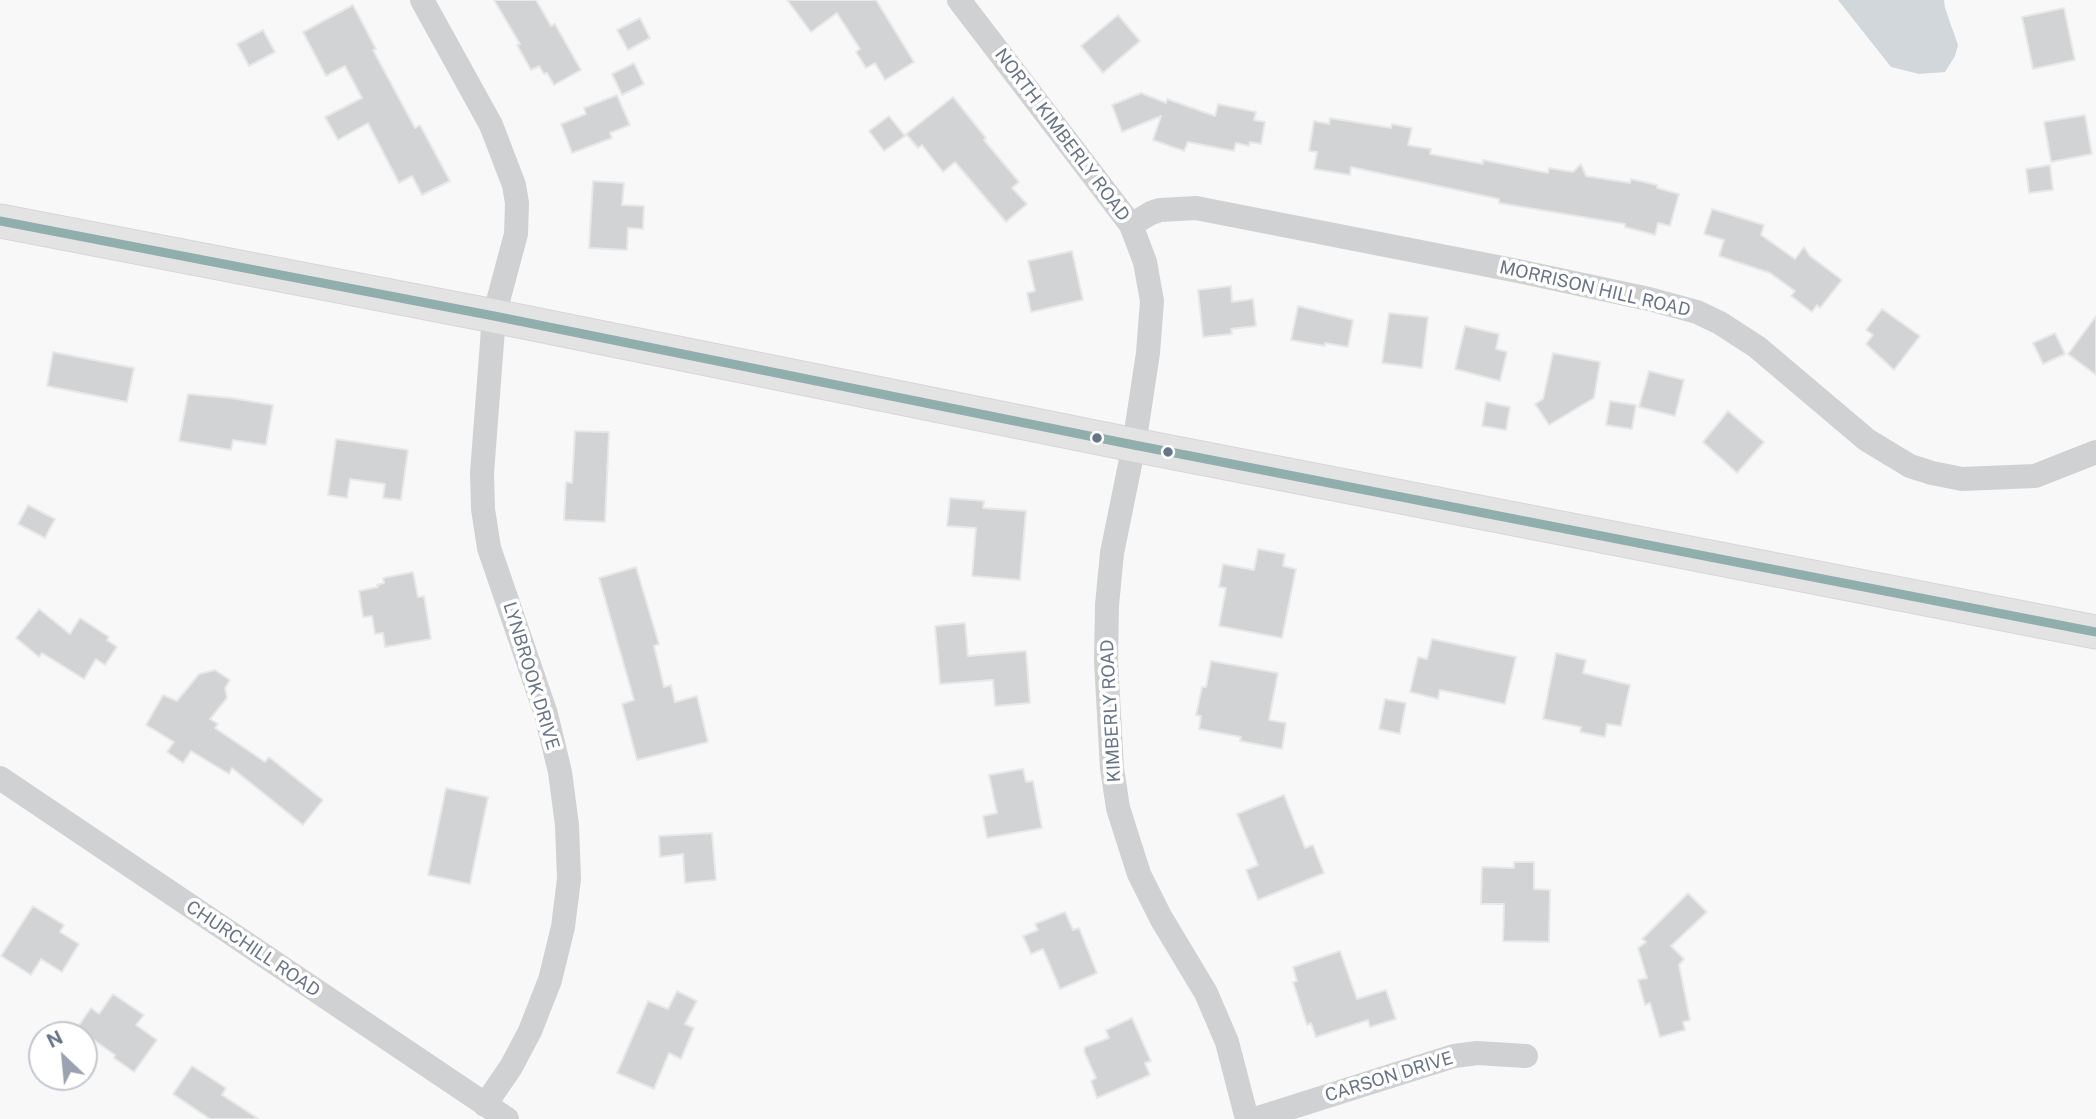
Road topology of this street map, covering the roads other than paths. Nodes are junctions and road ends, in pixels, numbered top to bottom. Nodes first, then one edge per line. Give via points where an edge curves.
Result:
1 (422, 0) edge
2 (959, 0) edge
3 (0, 221) edge
4 (1131, 225) junction
5 (494, 316) junction
6 (1134, 445) junction
7 (2096, 452) edge
8 (2096, 632) edge
9 (0, 778) edge
10 (1526, 1056) dead end
11 (485, 1105) junction
12 (507, 1119) edge
13 (1247, 1119) edge
14 (1255, 1119) edge

1 - 5 street, LYNBROOK DRIVE via 491,125 514,185 516,234
2 - 4 street, NORTH KIMBERLY ROAD
3 - 5 main road
4 - 6 street, NORTH KIMBERLY ROAD via 1152,301
4 - 7 street, MORRISON HILL ROAD via 1160,210 1196,208 1518,271 1697,312 1757,346 1867,440 1910,466 1932,473 1962,479 2035,476
5 - 6 main road
5 - 11 street, LYNBROOK DRIVE via 483,509 489,548 546,714 560,772 569,879 550,981 530,1031
6 - 8 main road
6 - 13 street, KIMBERLY ROAD via 1112,553 1107,605 1106,661 1118,808 1139,874 1206,993 1227,1042
9 - 11 street, CHURCHILL ROAD
10 - 14 street, CARSON DRIVE via 1454,1056
11 - 12 street, CHURCHILL ROAD

